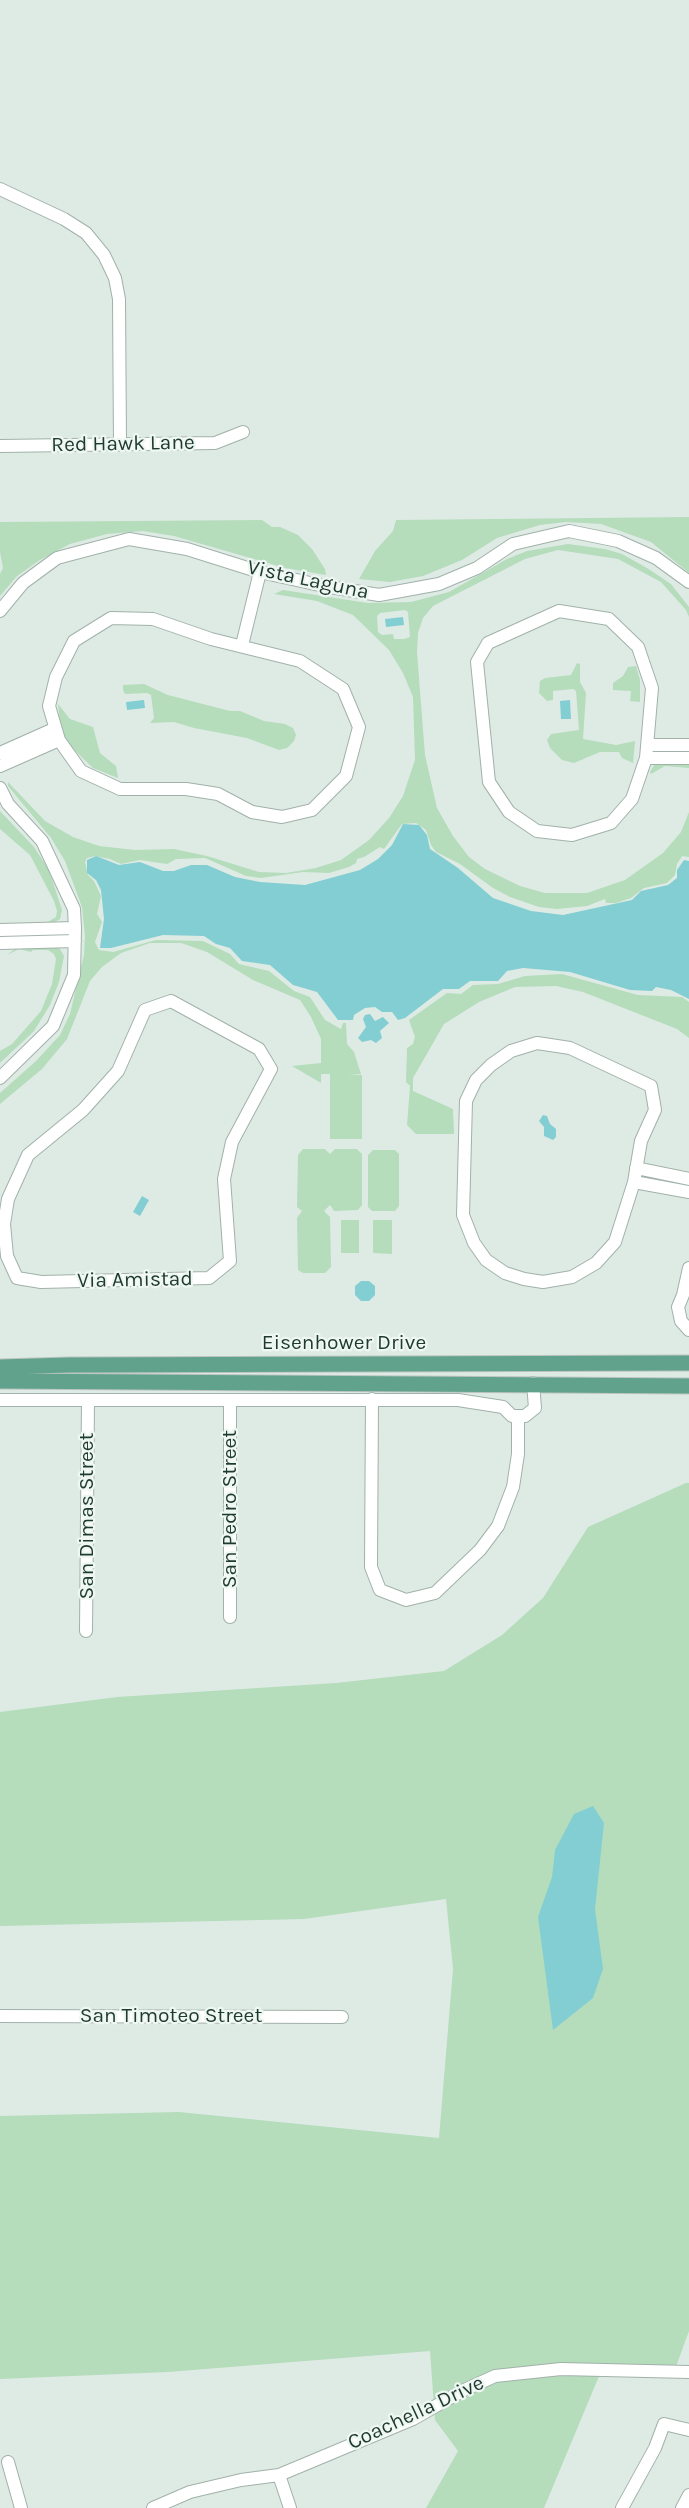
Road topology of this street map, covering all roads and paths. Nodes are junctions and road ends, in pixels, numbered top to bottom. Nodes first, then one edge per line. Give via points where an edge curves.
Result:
1 (0, 189) edge
2 (243, 432) dead end
3 (120, 445) junction
4 (0, 446) edge
5 (260, 572) junction
6 (689, 582) edge
7 (0, 611) edge
8 (242, 645) junction
9 (56, 735) junction
10 (648, 745) junction
11 (689, 745) edge
12 (0, 753) edge
13 (646, 758) junction
14 (689, 758) edge
15 (0, 765) edge
16 (0, 788) edge
17 (0, 930) edge
18 (75, 934) junction
19 (0, 943) edge
20 (0, 1078) edge
21 (636, 1168) junction
22 (689, 1179) edge
23 (634, 1182) junction
24 (689, 1192) edge
25 (4, 1204) edge
26 (689, 1268) edge
27 (687, 1289) edge
28 (689, 1330) edge
29 (689, 1363) edge
30 (0, 1367) edge
31 (0, 1381) edge
32 (534, 1383) junction
33 (689, 1386) edge
34 (372, 1399) junction
35 (0, 1400) edge
36 (88, 1400) junction
37 (230, 1401) junction
38 (518, 1416) junction
39 (230, 1617) dead end
40 (86, 1631) dead end
41 (0, 2016) edge
42 (342, 2017) dead end
43 (689, 2372) edge
44 (689, 2430) edge
45 (8, 2462) dead end
46 (279, 2475) junction
47 (689, 2495) edge
48 (21, 2508) edge
49 (153, 2508) edge
50 (290, 2508) edge
51 (622, 2508) edge
52 (682, 2508) edge

1 - 3 street via 86,233 104,255 115,278 119,299
2 - 3 street, Red Hawk Lane via 215,443
3 - 4 street, Red Hawk Lane
5 - 6 street, Vista Laguna via 379,595 439,584 477,568 513,543 569,531 618,541 656,558
5 - 7 street, Vista Laguna via 186,549 129,539 57,558 23,584
5 - 8 street
8 - 9 street via 153,620 111,618 74,641 56,677 49,706
8 - 9 street via 300,661 343,688 359,727 346,777 312,810 282,817 252,812 218,794 186,789 120,789 81,771
9 - 12 street
9 - 15 street
10 - 11 street
10 - 13 street
10 - 13 street via 652,688 638,647 609,619 559,611 488,643 477,662 489,782 509,812 537,831 573,835 611,823 632,799
13 - 14 street
16 - 18 street via 8,804 42,841 74,909
17 - 18 street
18 - 19 street
18 - 20 street via 74,975 53,1026
21 - 22 street
21 - 23 street
21 - 23 street via 641,1141 655,1110 651,1086 570,1048 537,1043 511,1051 476,1080 466,1101 463,1215 486,1260 505,1273 543,1282 573,1277 596,1263 615,1242
23 - 24 street
25 - 25 street, Via Amistad via 7,1256 17,1278 41,1282 209,1278 230,1261 224,1179 232,1142 271,1069 260,1049 171,1001 145,1010 118,1071 83,1110 28,1155
26 - 27 street
27 - 28 street via 678,1314
29 - 30 main road, Eisenhower Drive
31 - 32 main road, Eisenhower Drive
32 - 33 main road, Eisenhower Drive
32 - 38 street via 535,1408
34 - 37 street
34 - 38 street via 458,1400 503,1407 512,1416
34 - 38 street via 371,1567 380,1590 406,1600 435,1593 456,1576 498,1526 513,1487
35 - 36 street
36 - 37 street
36 - 40 street, San Dimas Street
37 - 39 street, San Pedro Street
41 - 42 street, San Timoteo Street
43 - 46 street, Coachella Drive via 561,2369 495,2376 413,2419
44 - 51 street via 664,2424
45 - 48 street
46 - 49 street, Coachella Drive via 190,2492
46 - 50 street
47 - 52 street

